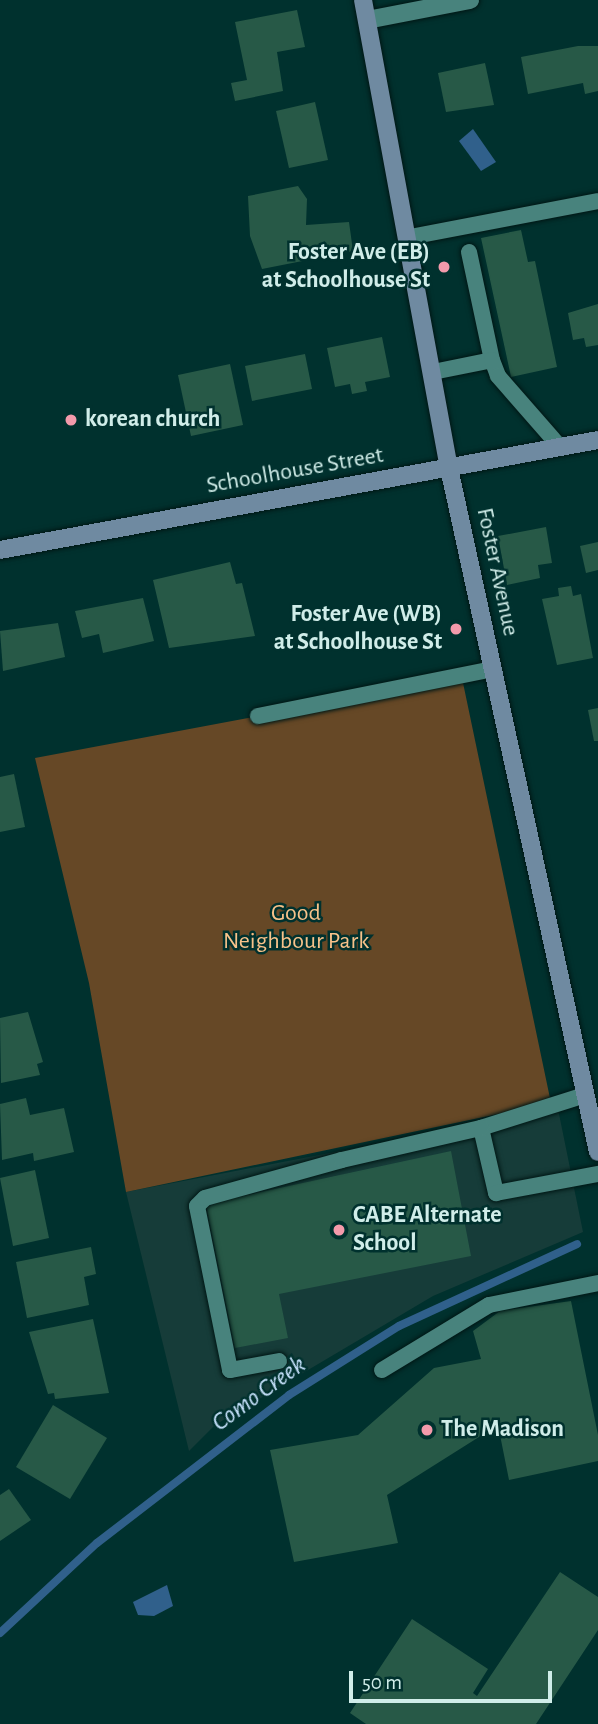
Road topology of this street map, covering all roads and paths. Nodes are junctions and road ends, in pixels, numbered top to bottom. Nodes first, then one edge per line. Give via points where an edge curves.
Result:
1 (363, 0) edge
2 (470, 0) edge
3 (367, 20) junction
4 (598, 201) edge
5 (410, 237) junction
6 (469, 252) dead end
7 (492, 360) junction
8 (433, 372) junction
9 (598, 440) edge
10 (560, 447) junction
11 (449, 468) junction
12 (0, 550) edge
13 (494, 669) junction
14 (258, 716) dead end
15 (585, 1095) junction
16 (481, 1128) junction
17 (598, 1152) edge
18 (598, 1174) edge
19 (598, 1283) edge
20 (279, 1362) dead end
21 (382, 1370) dead end

1 - 3 street, Foster Avenue
2 - 3 street
3 - 5 street, Foster Avenue
4 - 5 lane
5 - 8 street, Foster Avenue
6 - 7 lane
7 - 8 lane
7 - 10 lane via 498,376
8 - 11 street, Foster Avenue
9 - 10 street, Schoolhouse Street
10 - 11 street, Schoolhouse Street
11 - 12 street, Schoolhouse Street
11 - 13 street, Foster Avenue
13 - 14 lane
13 - 15 street, Foster Avenue
15 - 16 lane
15 - 17 street, Foster Avenue
16 - 18 lane via 496,1193
16 - 20 lane via 342,1160 205,1198 197,1206 230,1370
19 - 21 lane via 489,1305

